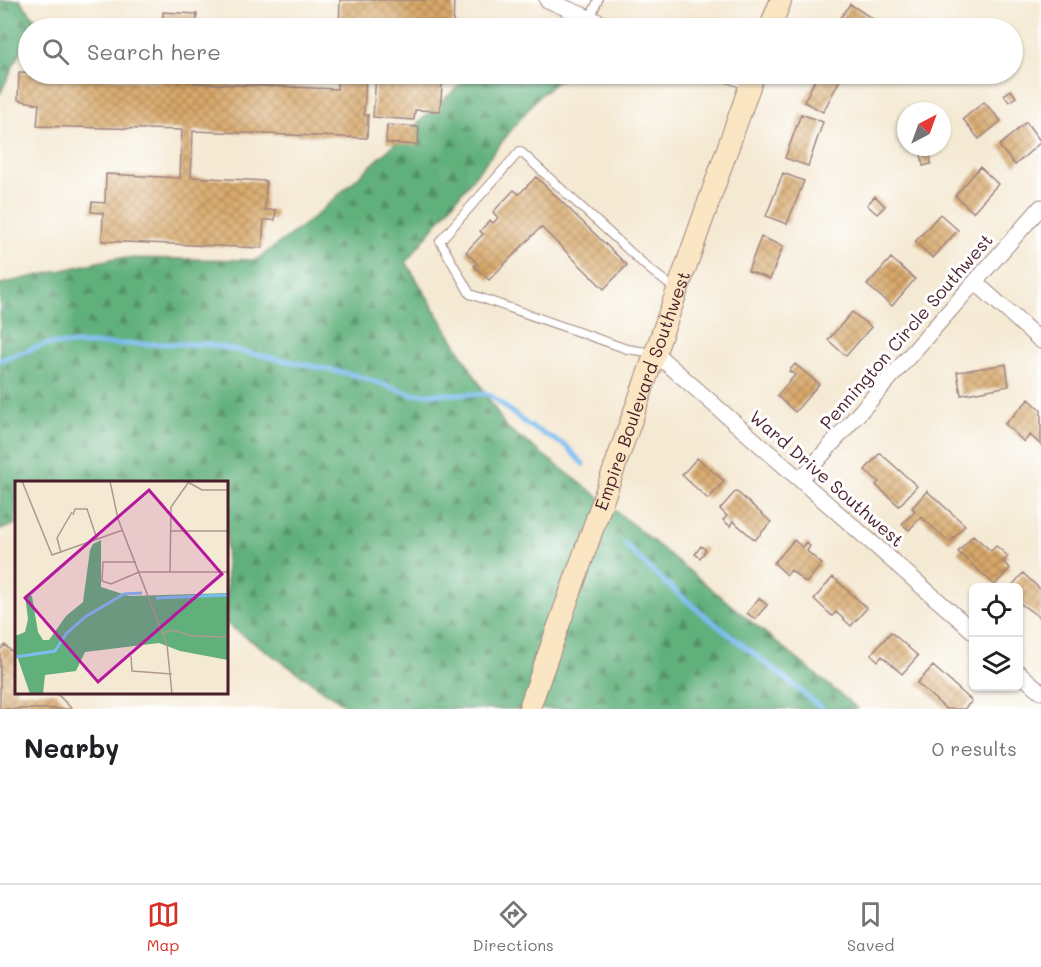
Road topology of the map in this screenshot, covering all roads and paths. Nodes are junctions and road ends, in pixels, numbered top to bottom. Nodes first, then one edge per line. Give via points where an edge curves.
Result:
1 (547, 0) edge
2 (598, 0) edge
3 (781, 0) edge
4 (588, 18) edge
5 (590, 18) edge
6 (774, 18) edge
7 (751, 84) edge
8 (1041, 207) edge
9 (975, 282) junction
10 (677, 291) junction
11 (1041, 341) edge
12 (655, 354) junction
13 (800, 480) junction
14 (969, 628) edge
15 (1023, 676) edge
16 (1041, 692) edge
17 (529, 709) edge

1 - 4 street
2 - 5 lane
3 - 6 street
7 - 10 street, Empire Boulevard Southwest
8 - 9 street, Pennington Circle Southwest
9 - 11 street
9 - 13 street, Pennington Circle Southwest
10 - 12 street, Empire Boulevard Southwest
10 - 12 lane via 520,151 440,241 470,294 627,349
12 - 13 street, Ward Drive Southwest
12 - 17 street, Empire Boulevard Southwest
13 - 14 street, Ward Drive Southwest
15 - 16 street

